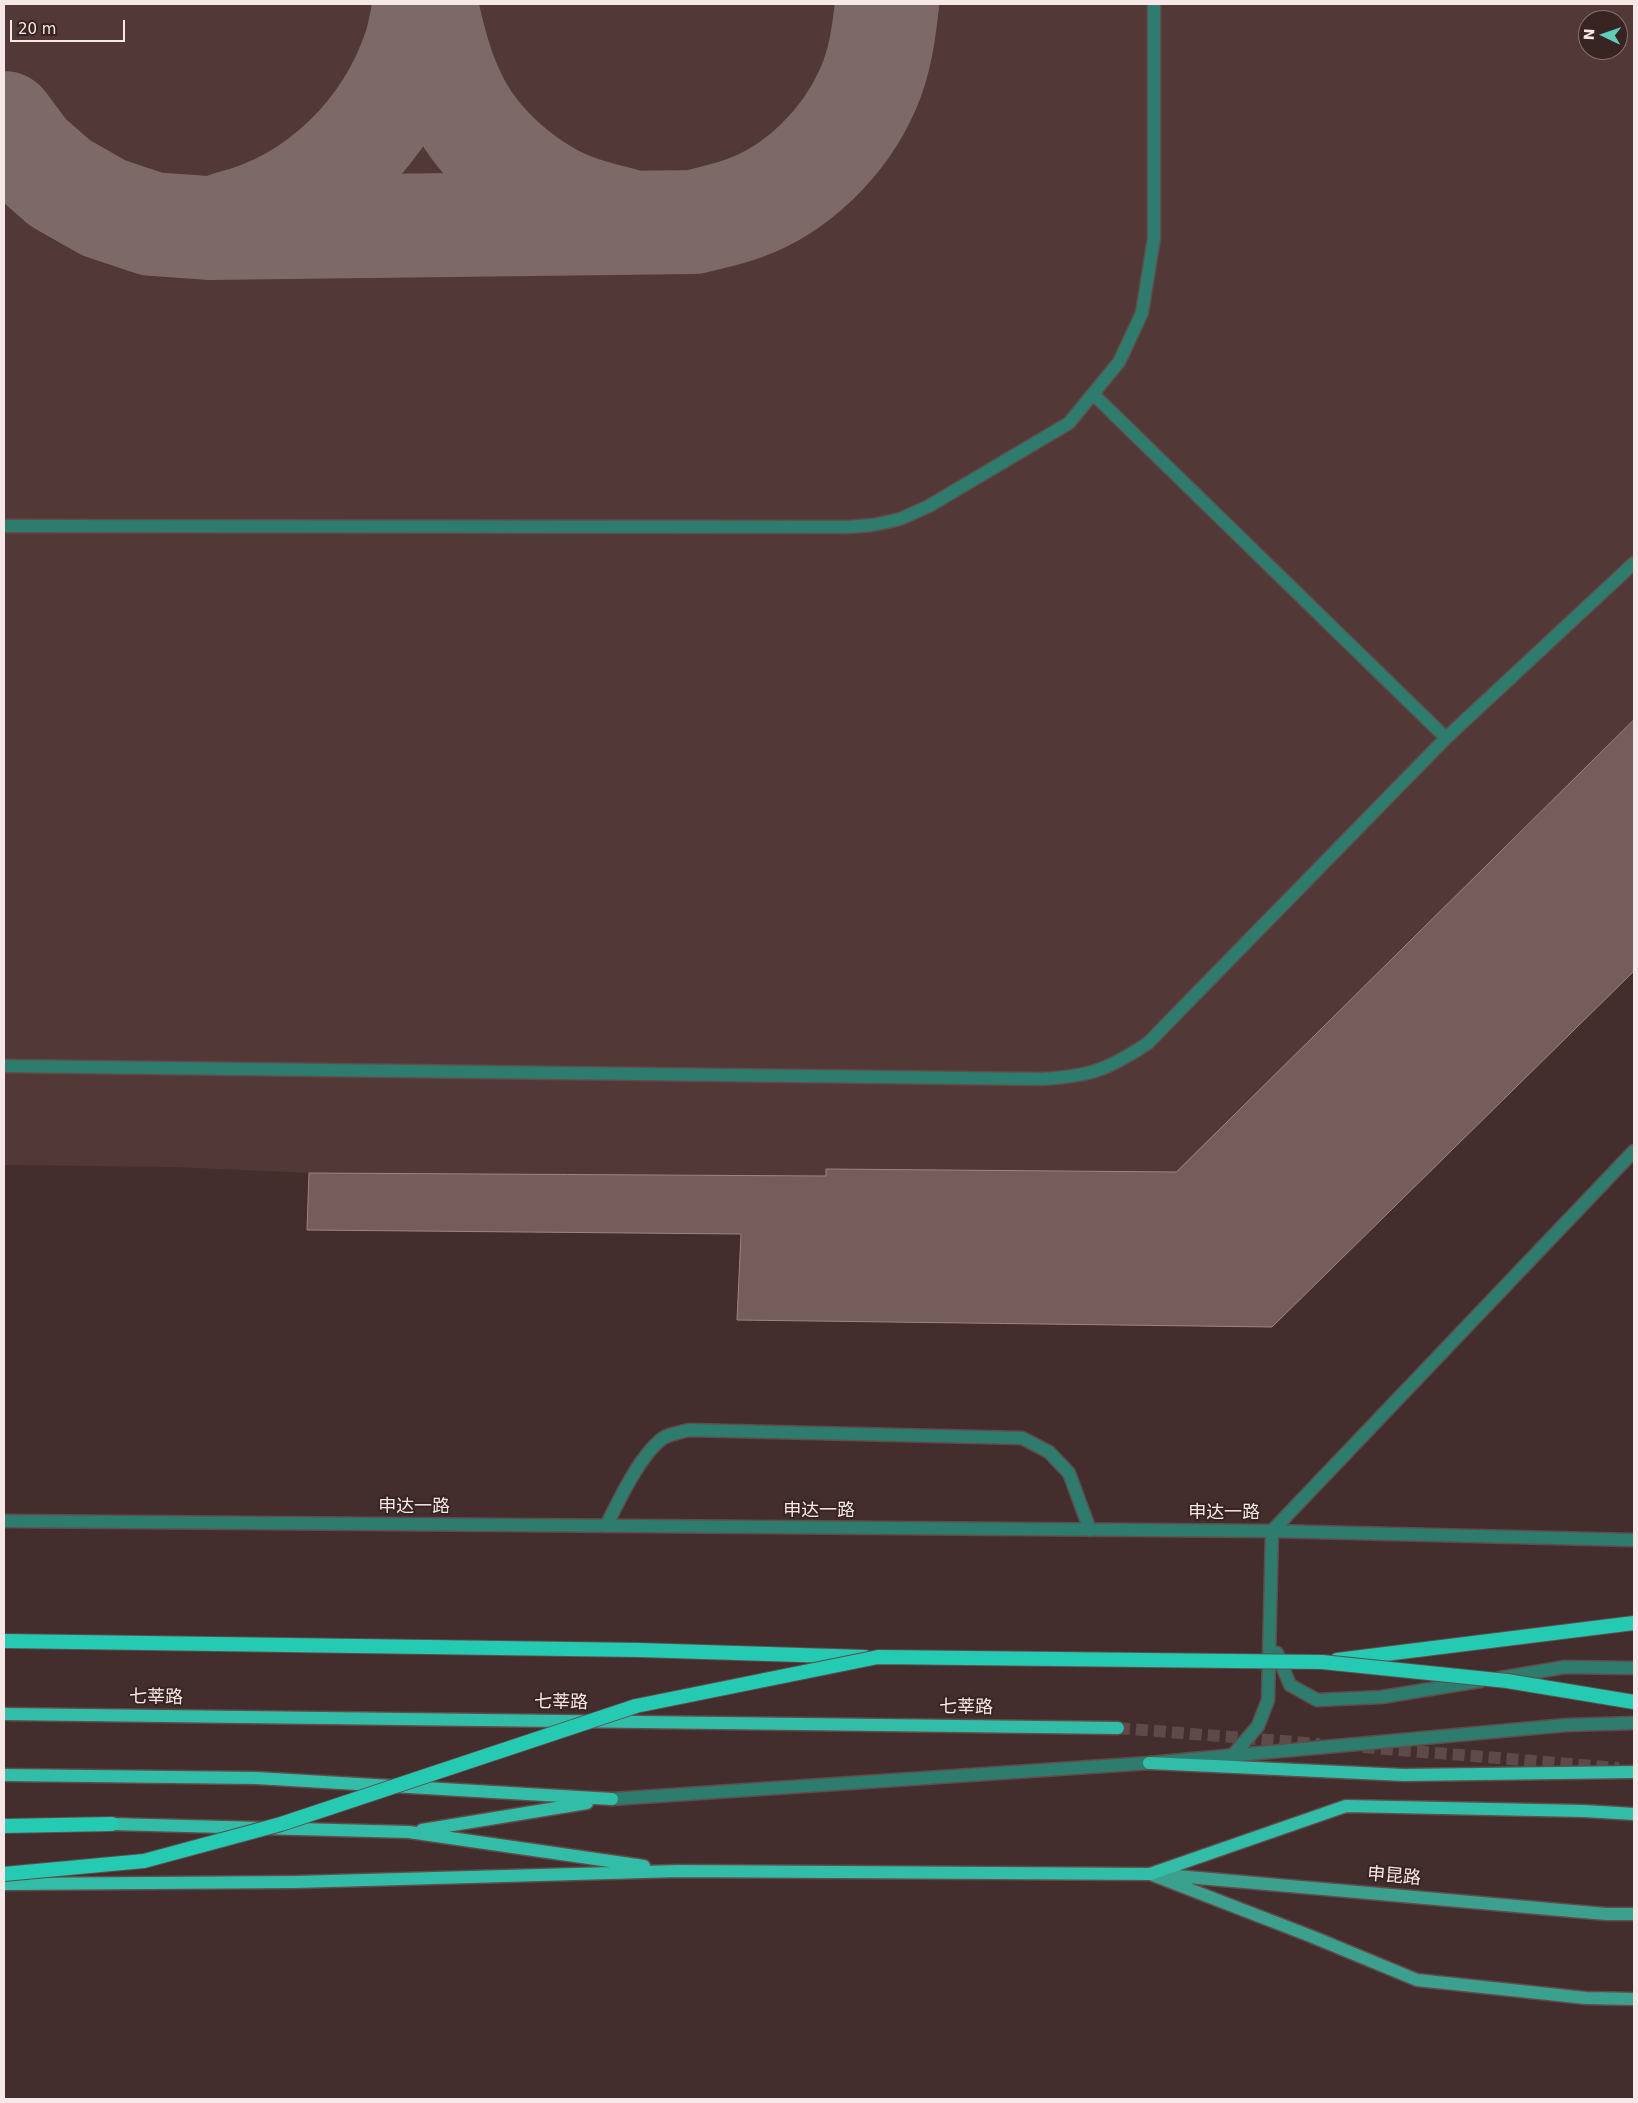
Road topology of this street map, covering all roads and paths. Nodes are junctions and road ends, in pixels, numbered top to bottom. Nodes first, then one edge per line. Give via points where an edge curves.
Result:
1 (1154, 4) edge
2 (1093, 394) junction
3 (4, 526) edge
4 (1634, 563) edge
5 (1446, 738) junction
6 (4, 1066) edge
7 (1634, 1151) edge
8 (4, 1521) edge
9 (606, 1526) junction
10 (1090, 1530) junction
11 (1272, 1531) junction
12 (1634, 1540) edge
13 (1634, 1623) edge
14 (1270, 1634) junction
15 (4, 1640) edge
16 (878, 1657) junction
17 (1322, 1662) junction
18 (1634, 1668) edge
19 (1634, 1702) edge
20 (4, 1714) edge
21 (1634, 1723) edge
22 (1118, 1728) tunnel mouth
23 (1233, 1755) junction
24 (1149, 1763) junction
25 (1634, 1772) edge
26 (4, 1775) edge
27 (612, 1799) junction
28 (1634, 1814) edge
29 (112, 1824) joint
30 (4, 1826) edge
31 (409, 1832) junction
32 (679, 1871) junction
33 (4, 1874) edge
34 (1150, 1874) junction
35 (4, 1884) edge
36 (1634, 1914) edge
37 (1634, 1999) edge

1 - 2 street via 1154,238 1149,278 1136,328 1119,362
2 - 3 street via 1069,423 929,506 900,519 873,525
2 - 5 street
4 - 5 street
5 - 6 street via 1148,1043 1101,1071 1042,1079
7 - 11 street
8 - 9 street, 申达一路
9 - 10 street, 申达一路
9 - 10 street via 623,1490 643,1460 664,1438 689,1430 1022,1438 1049,1452 1069,1473
10 - 11 street, 申达一路
11 - 12 street, 申达一路
11 - 14 street
13 - 17 highway, bridge
14 - 18 street via 1290,1685 1317,1700 1382,1697 1565,1667
14 - 23 street via 1268,1700 1258,1726
15 - 16 highway, bridge
16 - 17 highway, bridge
16 - 33 highway, bridge via 636,1706 281,1824 144,1860
17 - 19 highway, bridge via 1507,1681
20 - 22 main road, 七莘路
21 - 23 street via 1567,1725
23 - 24 street
24 - 25 main road via 1404,1775
24 - 27 street
26 - 27 main road via 256,1778
27 - 31 main road
28 - 34 main road via 1346,1806
29 - 30 highway
29 - 31 main road
31 - 32 main road
32 - 34 main road
32 - 35 main road via 296,1882
34 - 36 main road, 申昆路
34 - 37 main road via 1417,1980 1586,1998

